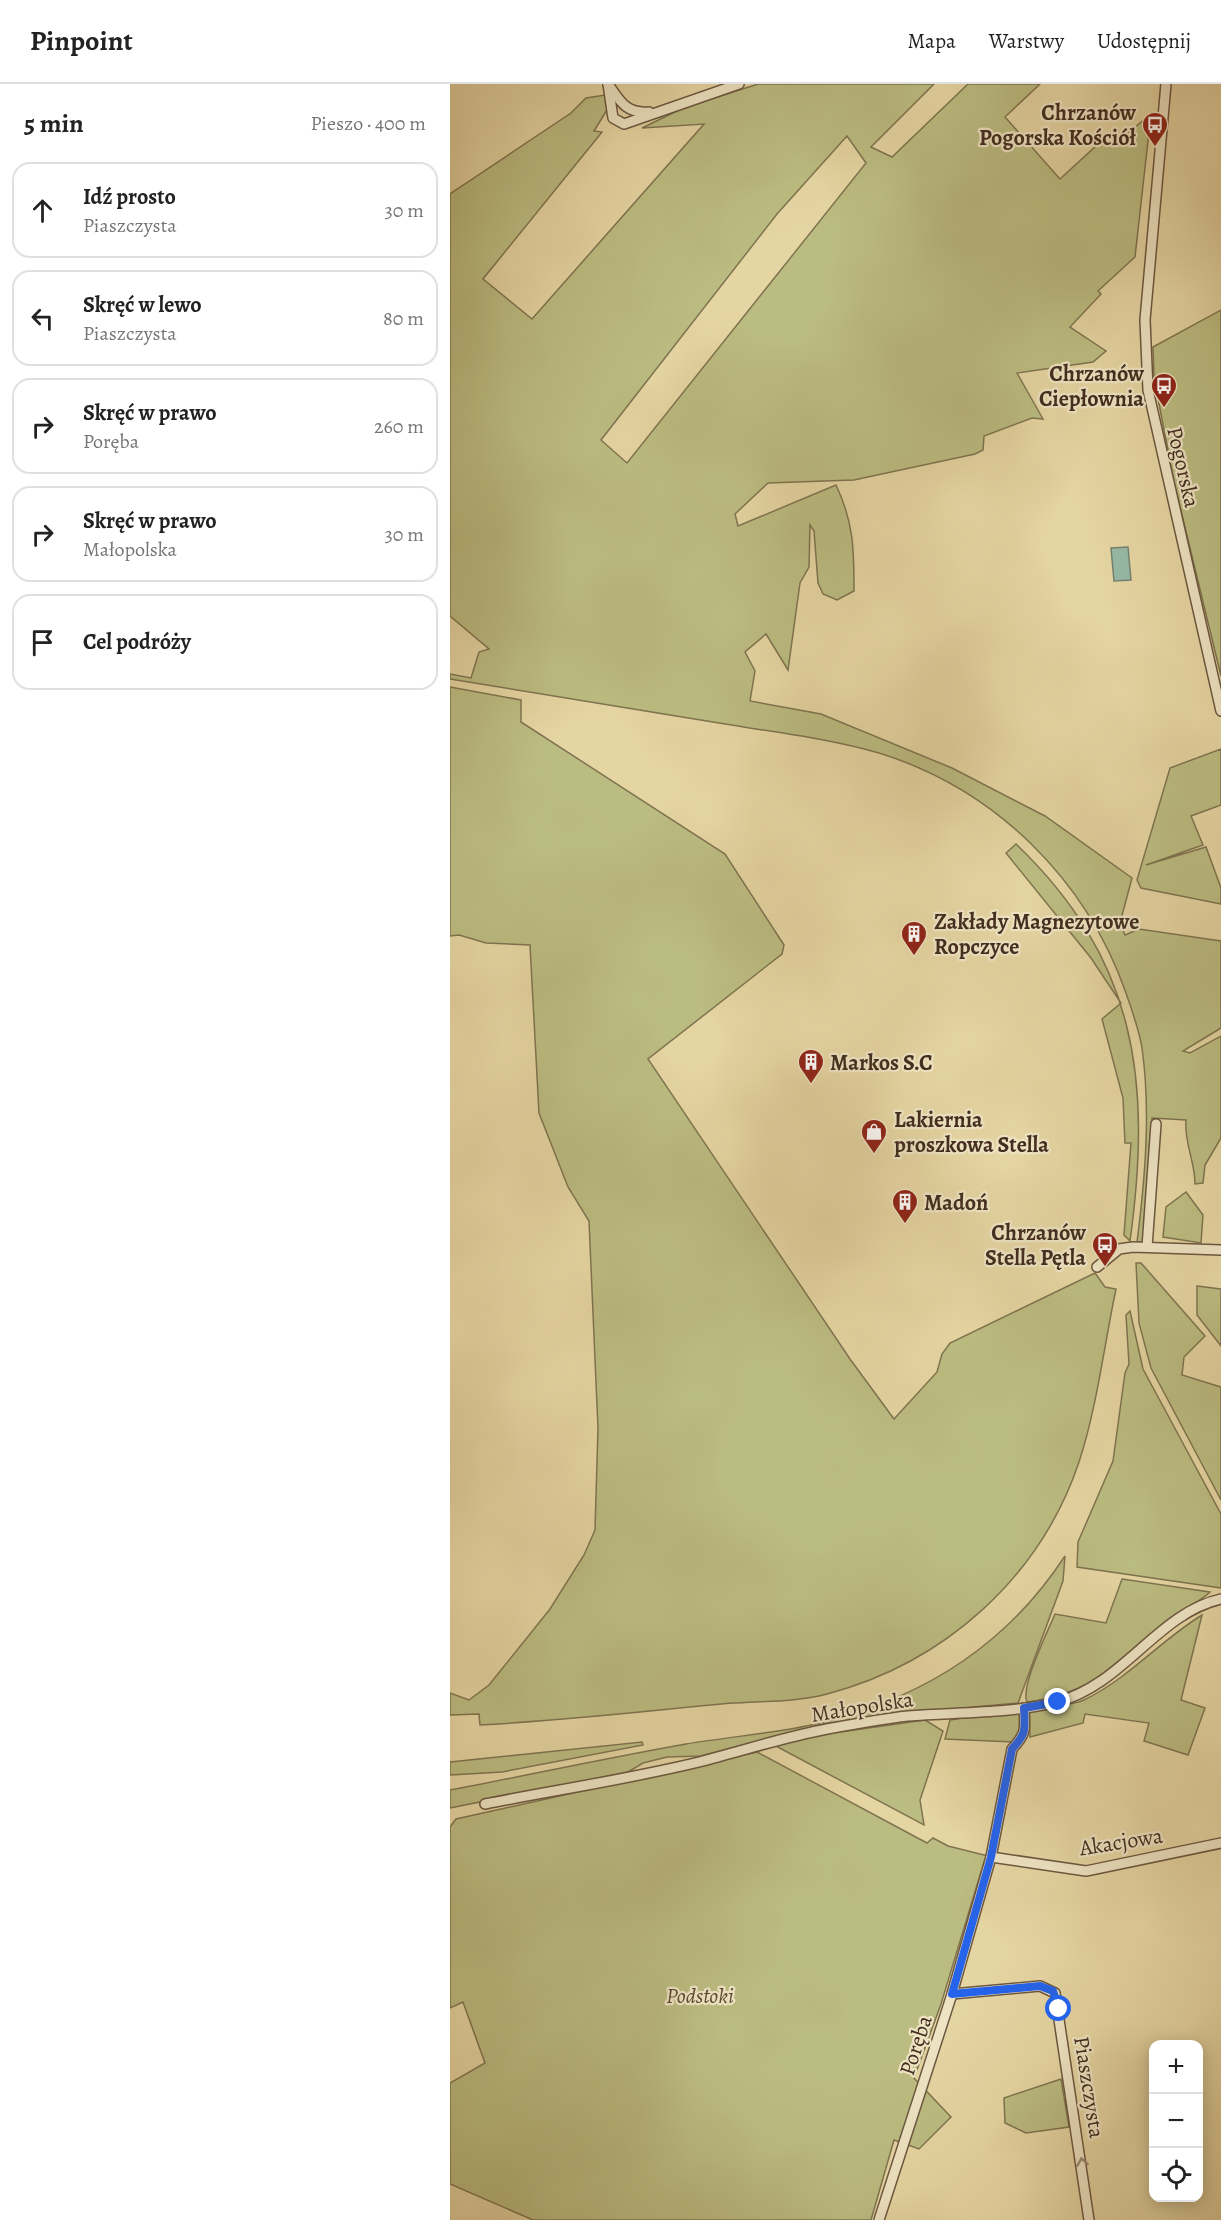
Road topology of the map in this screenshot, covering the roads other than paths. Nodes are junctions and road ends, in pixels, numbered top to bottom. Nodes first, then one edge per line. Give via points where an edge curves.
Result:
1 (608, 84) edge
2 (739, 84) edge
3 (1166, 84) edge
4 (654, 112) junction
5 (1221, 711) edge
6 (1156, 1124) dead end
7 (1147, 1247) junction
8 (1221, 1250) edge
9 (1097, 1267) dead end
10 (1221, 1599) edge
11 (1024, 1708) junction
12 (485, 1804) dead end
13 (1221, 1843) edge
14 (991, 1857) junction
15 (952, 1994) junction
16 (879, 2220) edge
17 (1089, 2220) edge

1 - 4 street via 627,109
1 - 4 street via 617,122 629,123
2 - 4 street
3 - 5 street, Pogorska via 1145,320 1148,390
6 - 7 street
7 - 8 street
7 - 9 street via 1119,1249
10 - 11 street, Małopolska via 1186,1614 1105,1681 1058,1702
11 - 12 street, Małopolska via 906,1717 826,1729 698,1762
11 - 14 street, Poręba via 1025,1731 1012,1749
13 - 14 street, Akacjowa via 1086,1871
14 - 15 street, Poręba
15 - 16 street, Poręba
17 -> 15 street, Piaszczysta via 1054,1993 1040,1986

